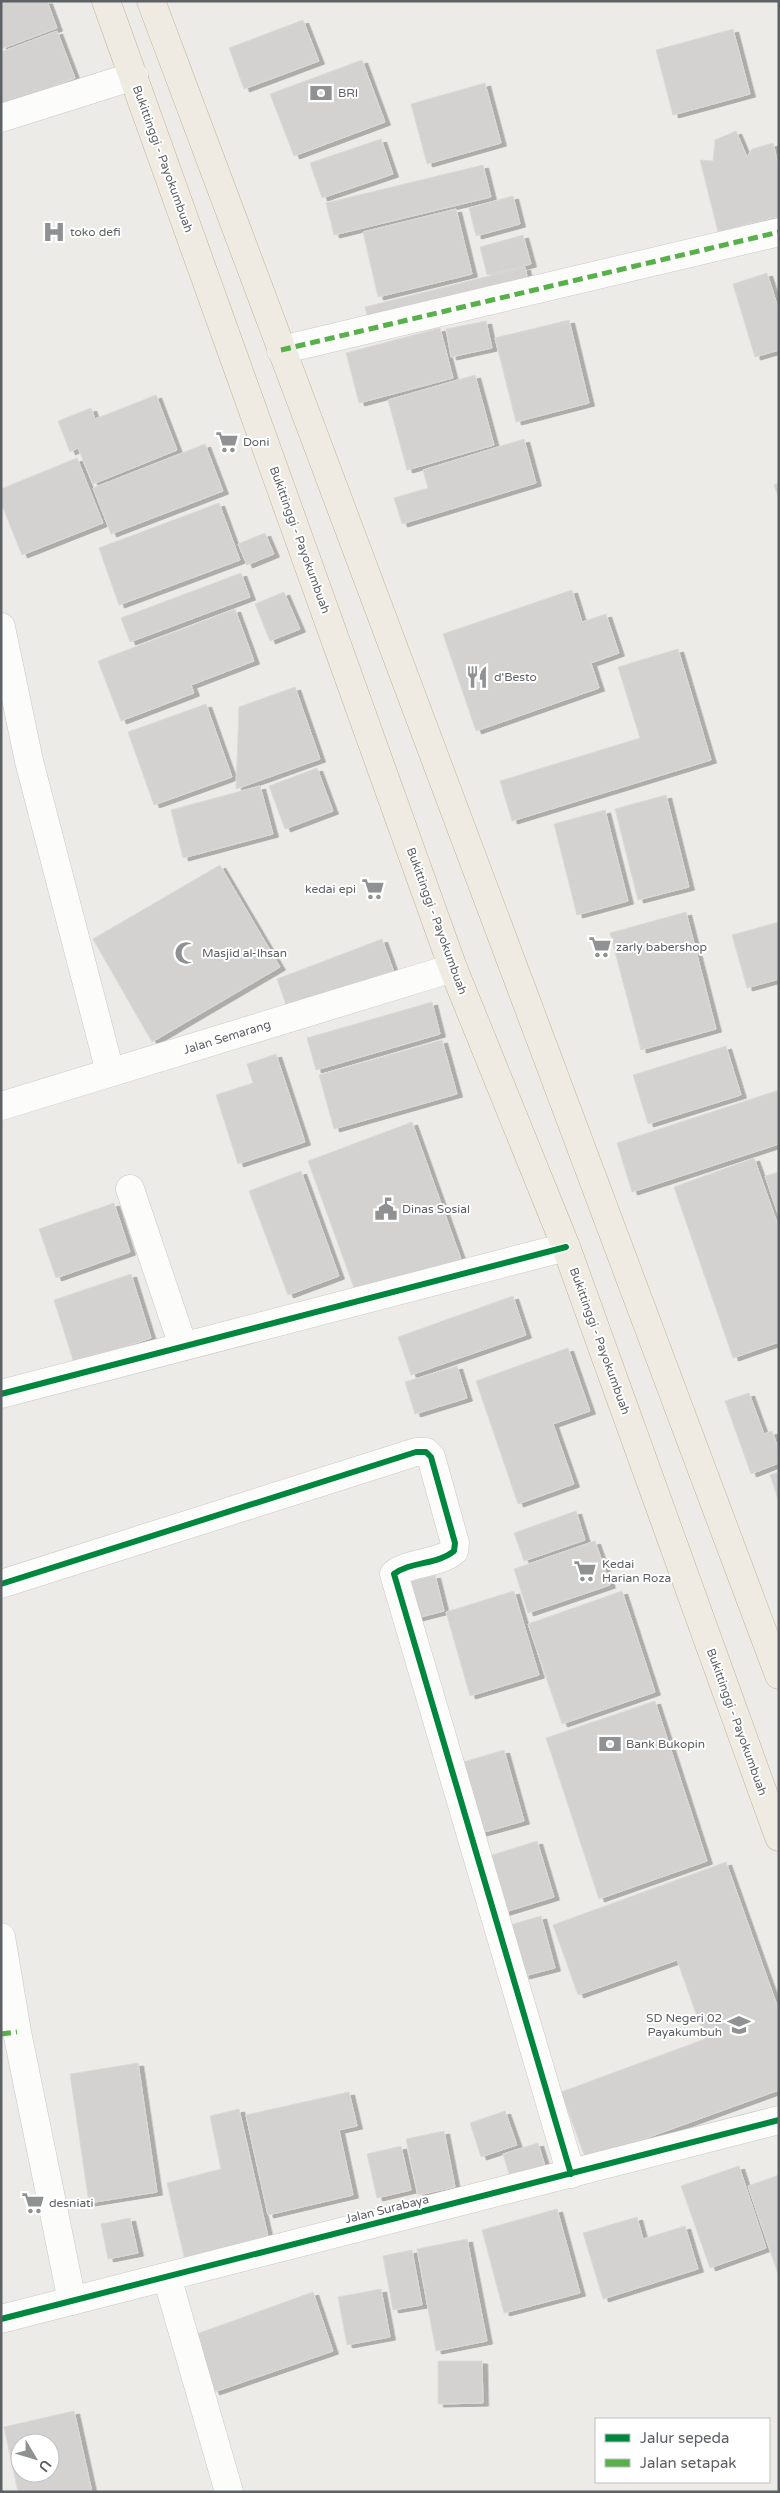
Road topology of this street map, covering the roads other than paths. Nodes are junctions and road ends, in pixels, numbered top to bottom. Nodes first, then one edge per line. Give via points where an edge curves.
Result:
1 (106, 1) edge
2 (151, 1) edge
3 (134, 76) junction
4 (1, 118) edge
5 (779, 232) edge
6 (281, 350) junction
7 (1, 627) edge
8 (453, 968) junction
9 (110, 1072) junction
10 (1, 1106) edge
11 (130, 1190) dead end
12 (566, 1247) junction
13 (183, 1346) junction
14 (1, 1394) edge
15 (1, 1584) edge
16 (779, 1675) edge
17 (779, 1837) edge
18 (1, 1937) edge
19 (9, 2033) edge
20 (779, 2120) edge
21 (572, 2174) junction
22 (167, 2277) junction
23 (72, 2301) junction
24 (1, 2319) edge
25 (230, 2492) edge

1 - 3 highway, Bukittinggi - Payokumbuah
2 - 6 highway
3 - 4 street
3 - 8 highway, Bukittinggi - Payokumbuah
5 - 6 street
6 - 16 highway
7 - 9 street via 29,761
8 - 9 street, Jalan Semarang
8 - 12 highway, Bukittinggi - Payokumbuah
9 - 10 street, Jalan Semarang
11 - 13 street
12 - 13 street
12 - 17 highway, Bukittinggi - Payokumbuah
13 - 14 street
15 - 21 street via 416,1452 426,1452 431,1457 455,1542 454,1551 447,1557 400,1569 394,1574
18 - 19 street
19 - 23 street
20 - 21 street, Jalan Surabaya
21 - 22 street, Jalan Surabaya
22 - 23 street, Jalan Surabaya
22 - 25 street
23 - 24 street, Jalan Surabaya

